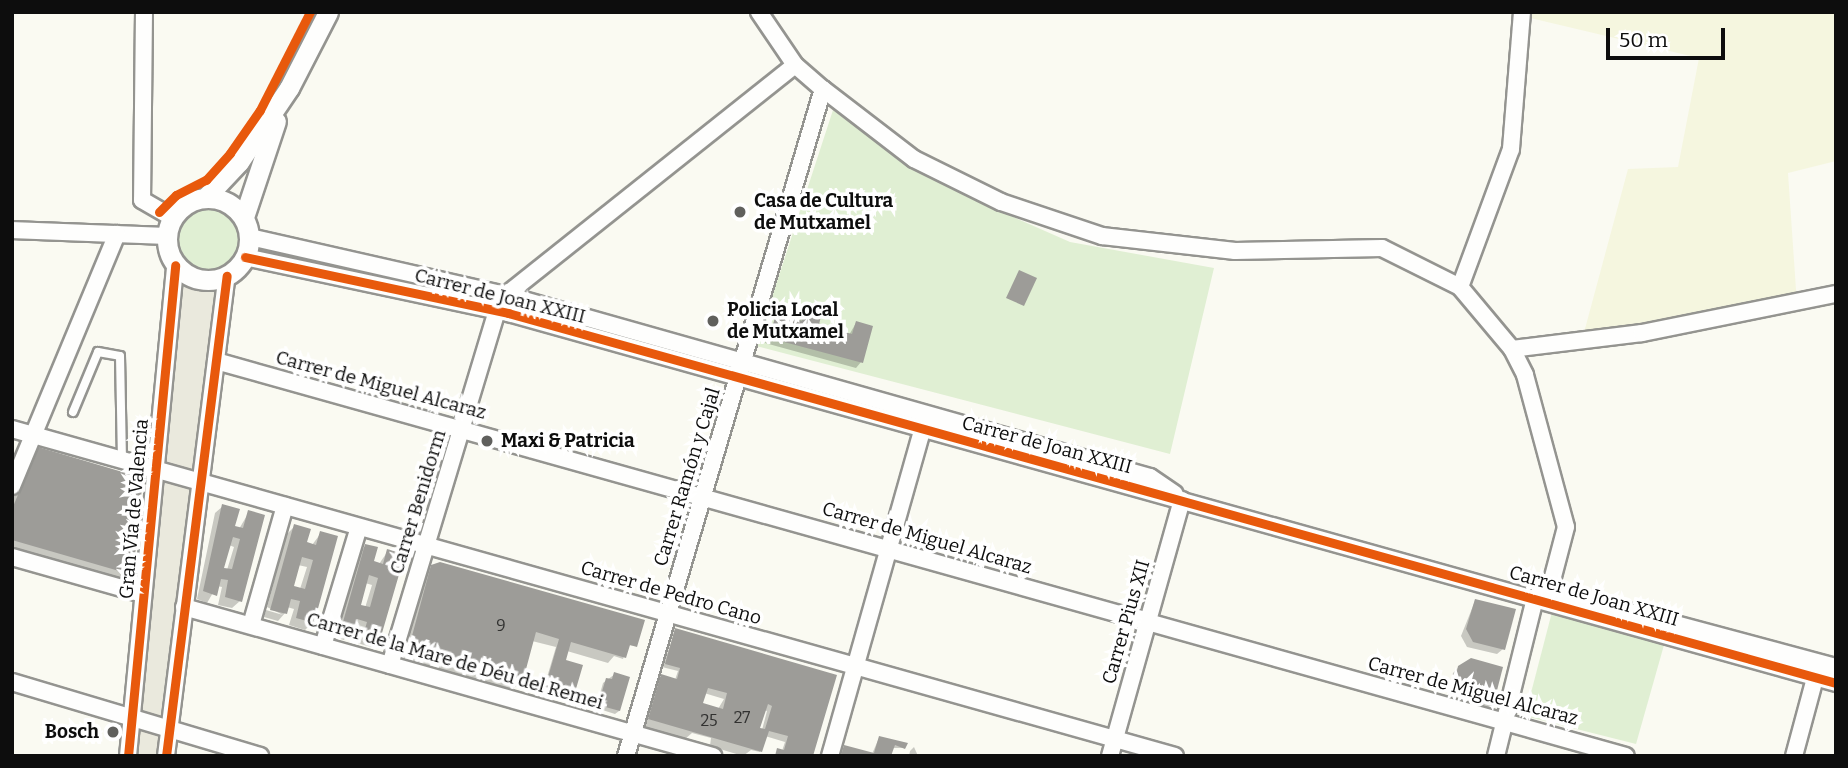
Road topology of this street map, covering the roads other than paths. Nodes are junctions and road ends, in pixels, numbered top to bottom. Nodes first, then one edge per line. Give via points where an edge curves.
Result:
1 (144, 12) edge
2 (328, 12) edge
3 (759, 12) edge
4 (1522, 12) edge
5 (795, 65) junction
6 (289, 88) junction
7 (823, 89) junction
8 (206, 197) junction
9 (172, 217) junction
10 (244, 217) junction
11 (12, 230) edge
12 (117, 234) junction
13 (166, 236) junction
14 (250, 237) junction
15 (245, 257) junction
16 (175, 265) junction
17 (227, 276) junction
18 (1460, 287) junction
19 (1836, 294) edge
20 (506, 295) junction
21 (503, 311) junction
22 (1512, 349) junction
23 (216, 361) junction
24 (741, 369) junction
25 (73, 412) dead end
26 (12, 429) edge
27 (462, 429) junction
28 (922, 430) junction
29 (33, 435) junction
30 (122, 460) junction
31 (155, 470) junction
32 (201, 483) junction
33 (12, 486) edge
34 (703, 497) junction
35 (1182, 500) junction
36 (285, 506) junction
37 (359, 527) junction
38 (427, 546) junction
39 (889, 549) junction
40 (12, 557) edge
41 (1550, 588) junction
42 (1504, 589) junction
43 (143, 594) junction
44 (1535, 598) junction
45 (184, 607) junction
46 (668, 614) junction
47 (1148, 622) junction
48 (251, 625) junction
49 (323, 646) junction
50 (390, 665) junction
51 (856, 666) junction
52 (1836, 667) edge
53 (1817, 670) junction
54 (12, 682) edge
55 (1836, 683) edge
56 (131, 720) junction
57 (1504, 722) junction
58 (169, 730) junction
59 (633, 733) junction
60 (1115, 739) junction
61 (128, 756) edge
62 (166, 756) edge
63 (260, 756) edge
64 (626, 756) edge
65 (713, 756) edge
66 (830, 756) edge
67 (1110, 756) edge
68 (1175, 756) edge
69 (1496, 756) edge
70 (1626, 756) edge
71 (1794, 756) edge

1 - 9 street via 142,200
2 - 6 street
3 - 5 street
4 - 18 street via 1511,149
5 - 7 street
5 - 20 street
6 - 8 street via 239,162
6 - 10 street
7 - 18 street via 914,159 1001,202 1102,236 1235,251 1382,248
7 - 24 street, Carrer Ramón y Cajal
8 - 9 street via 187,203
8 - 10 street via 221,199
9 - 13 street
10 - 14 street
11 - 12 street
12 - 13 street
12 - 29 street
13 - 16 street
14 - 15 street
14 - 20 street, Carrer de Joan XXIII
15 - 17 street
15 - 21 street, Carrer de Joan XXIII
16 - 17 street via 199,279
16 - 31 street, Gran Vía de Valencia
17 - 23 street
18 - 22 street
19 - 22 street via 1642,333
20 - 21 street, Carrer de Joan XXIII
20 - 24 street, Carrer de Joan XXIII
21 - 24 street, Carrer de Joan XXIII
21 - 27 street, Carrer Benidorm
22 - 41 street via 1525,375 1566,527
23 - 27 street, Carrer de Miguel Alcaraz
23 - 32 street
24 - 28 street, Carrer de Joan XXIII
24 - 34 street, Carrer Ramón y Cajal
24 - 35 street, Carrer de Joan XXIII via 1150,477
25 - 30 lane via 98,352 120,356
26 - 29 street, Carrer de Pedro Cano
27 - 34 street, Carrer de Miguel Alcaraz
27 - 38 street, Carrer Benidorm
28 - 35 street, Carrer de Joan XXIII
28 - 39 street
29 - 30 street, Carrer de Pedro Cano
29 - 33 street
30 - 31 street, Carrer de Pedro Cano
31 - 32 street, Carrer de Pedro Cano
31 - 43 street, Gran Vía de Valencia
32 - 36 street, Carrer de Pedro Cano
32 - 45 street
34 - 39 street, Carrer de Miguel Alcaraz
34 - 46 street, Carrer Ramón y Cajal
35 - 42 street, Carrer de Joan XXIII
35 - 47 street, Carrer Pius XII
36 - 37 street, Carrer de Pedro Cano
36 - 48 street
37 - 38 street, Carrer de Pedro Cano
37 - 49 street
38 - 46 street, Carrer de Pedro Cano
38 - 50 street, Carrer Benidorm
39 - 47 street, Carrer de Miguel Alcaraz
39 - 51 street
40 - 43 street
41 - 42 street, Carrer de Joan XXIII
41 - 44 street
41 - 53 street, Carrer de Joan XXIII
42 - 44 street, Carrer de Joan XXIII
43 - 56 street, Gran Vía de Valencia
44 - 53 street, Carrer de Joan XXIII
44 - 57 street
45 - 48 street, Carrer de la Mare de Déu del Remei
45 - 58 street
46 - 51 street, Carrer de Pedro Cano
46 - 59 street, Carrer Ramón y Cajal
47 - 57 street, Carrer de Miguel Alcaraz
47 - 60 street, Carrer Pius XII
48 - 49 street, Carrer de la Mare de Déu del Remei
49 - 50 street, Carrer de la Mare de Déu del Remei
50 - 59 street, Carrer de la Mare de Déu del Remei
51 - 60 street, Carrer de Pedro Cano
51 - 66 street
52 - 53 street, Carrer de Joan XXIII
53 - 55 street, Carrer de Joan XXIII
53 - 71 street
54 - 56 street
56 - 58 street
56 - 61 street, Gran Vía de Valencia
57 - 69 street
57 - 70 street, Carrer de Miguel Alcaraz
58 - 62 street
58 - 63 street
59 - 64 street, Carrer Ramón y Cajal
59 - 65 street, Carrer de la Mare de Déu del Remei
60 - 67 street, Carrer Pius XII
60 - 68 street, Carrer de Pedro Cano

